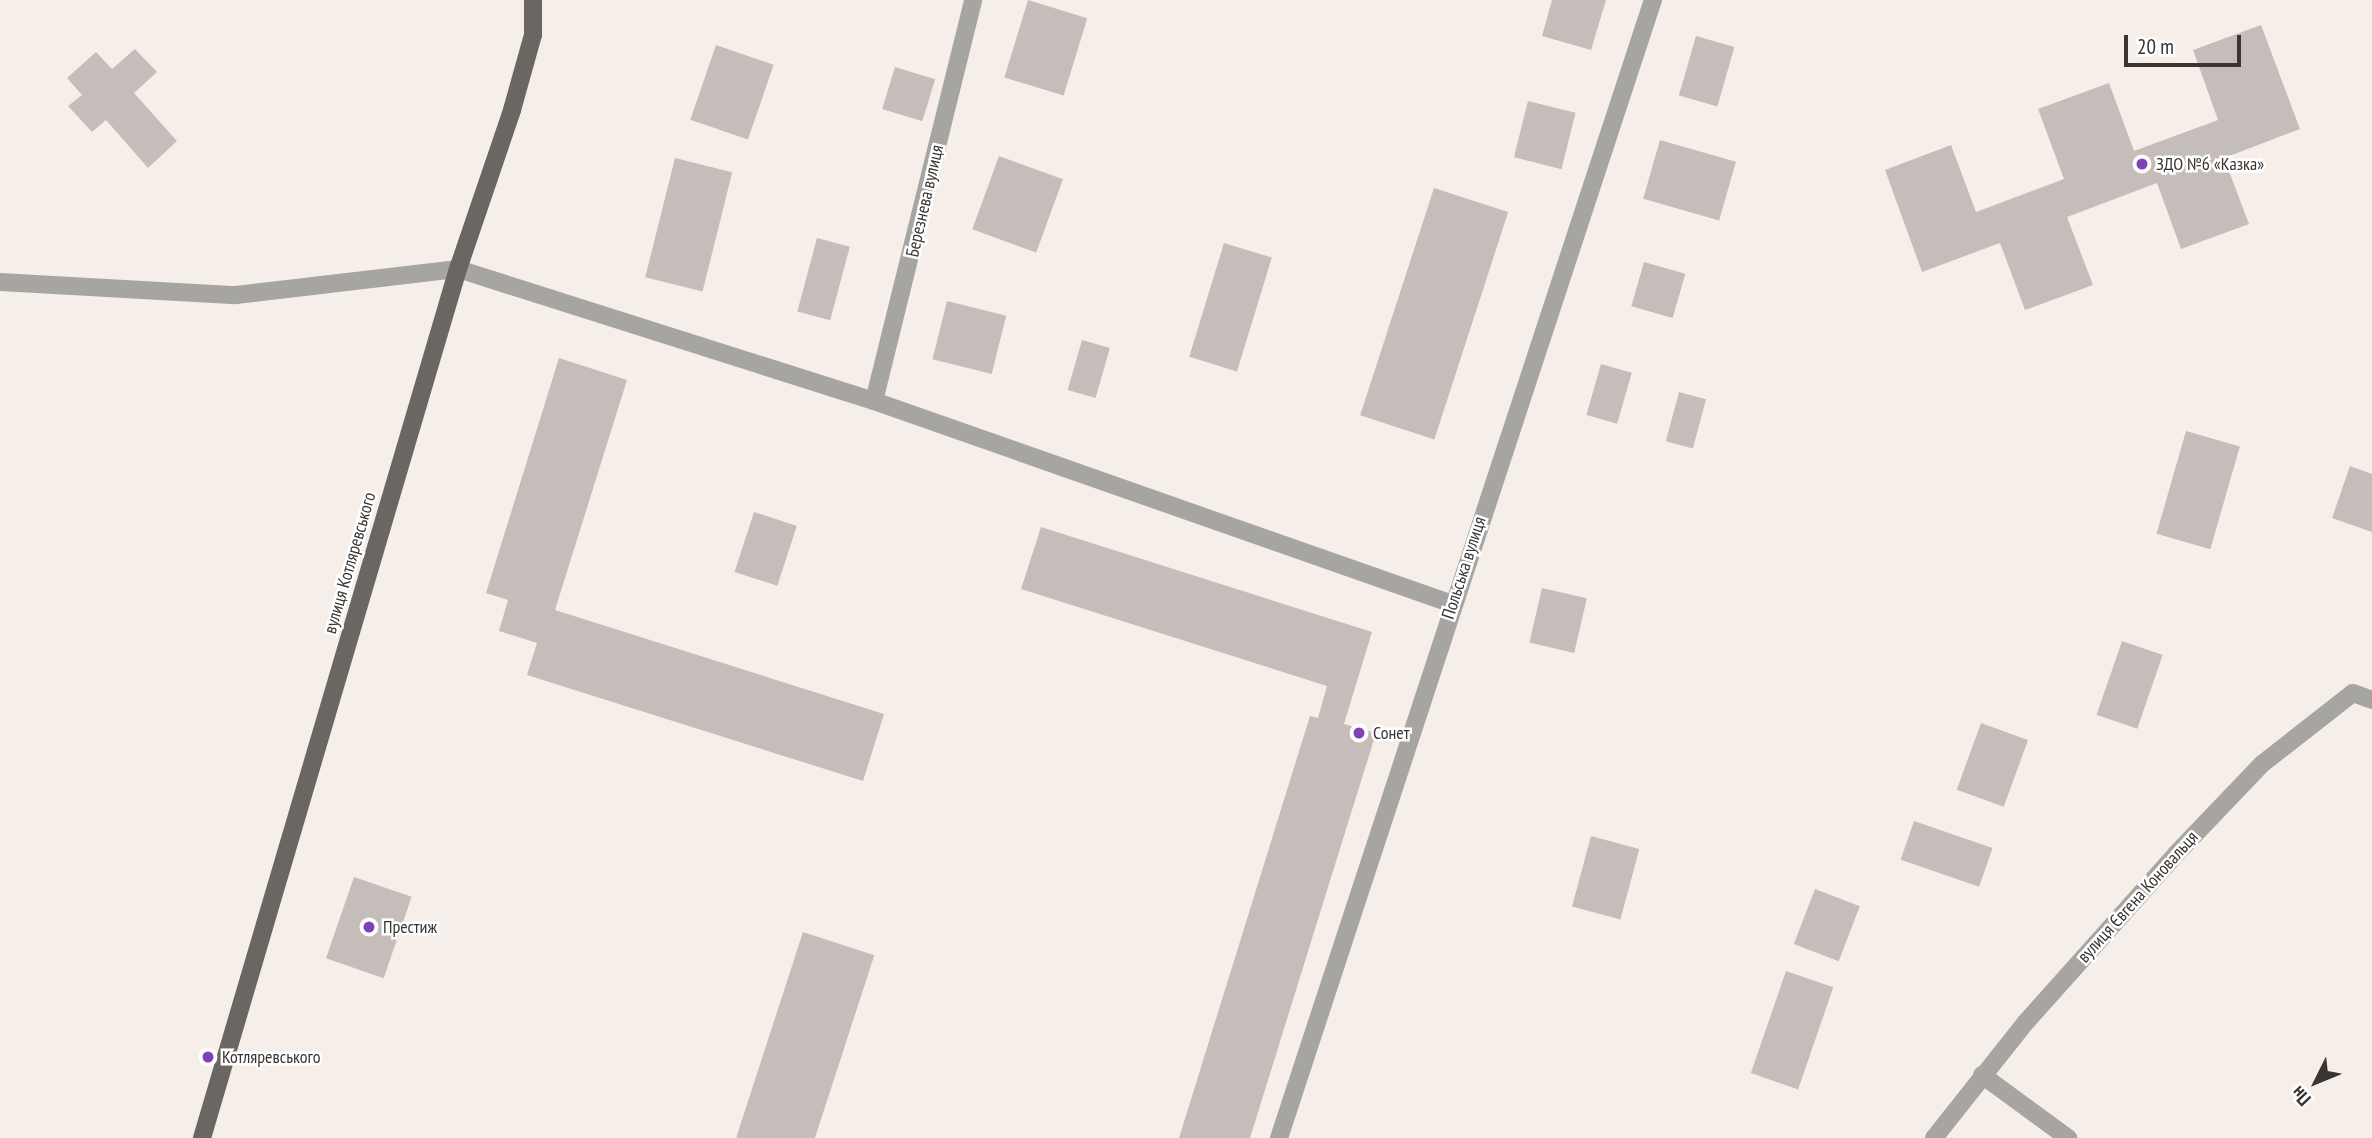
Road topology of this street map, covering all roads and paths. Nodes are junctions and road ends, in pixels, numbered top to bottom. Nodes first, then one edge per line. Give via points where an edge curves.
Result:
1 (533, 0) edge
2 (974, 0) edge
3 (1653, 0) edge
4 (458, 269) junction
5 (0, 282) edge
6 (874, 401) junction
7 (1452, 604) junction
8 (2372, 700) edge
9 (1982, 1075) junction
10 (202, 1138) edge
11 (1279, 1138) edge
12 (1934, 1138) edge
13 (2068, 1138) edge

1 - 4 main road, вулиця Котляревського via 530,47
2 - 6 street, Березнева вулиця
3 - 7 street, Польська вулиця
4 - 5 street via 236,295
4 - 6 street
4 - 10 main road, вулиця Котляревського
6 - 7 street
7 - 11 street, Польська вулиця
8 - 9 street, вулиця Євгена Коновальця via 2353,693 2262,764 2176,854
9 - 12 street, вулиця Євгена Коновальця
9 - 13 street

